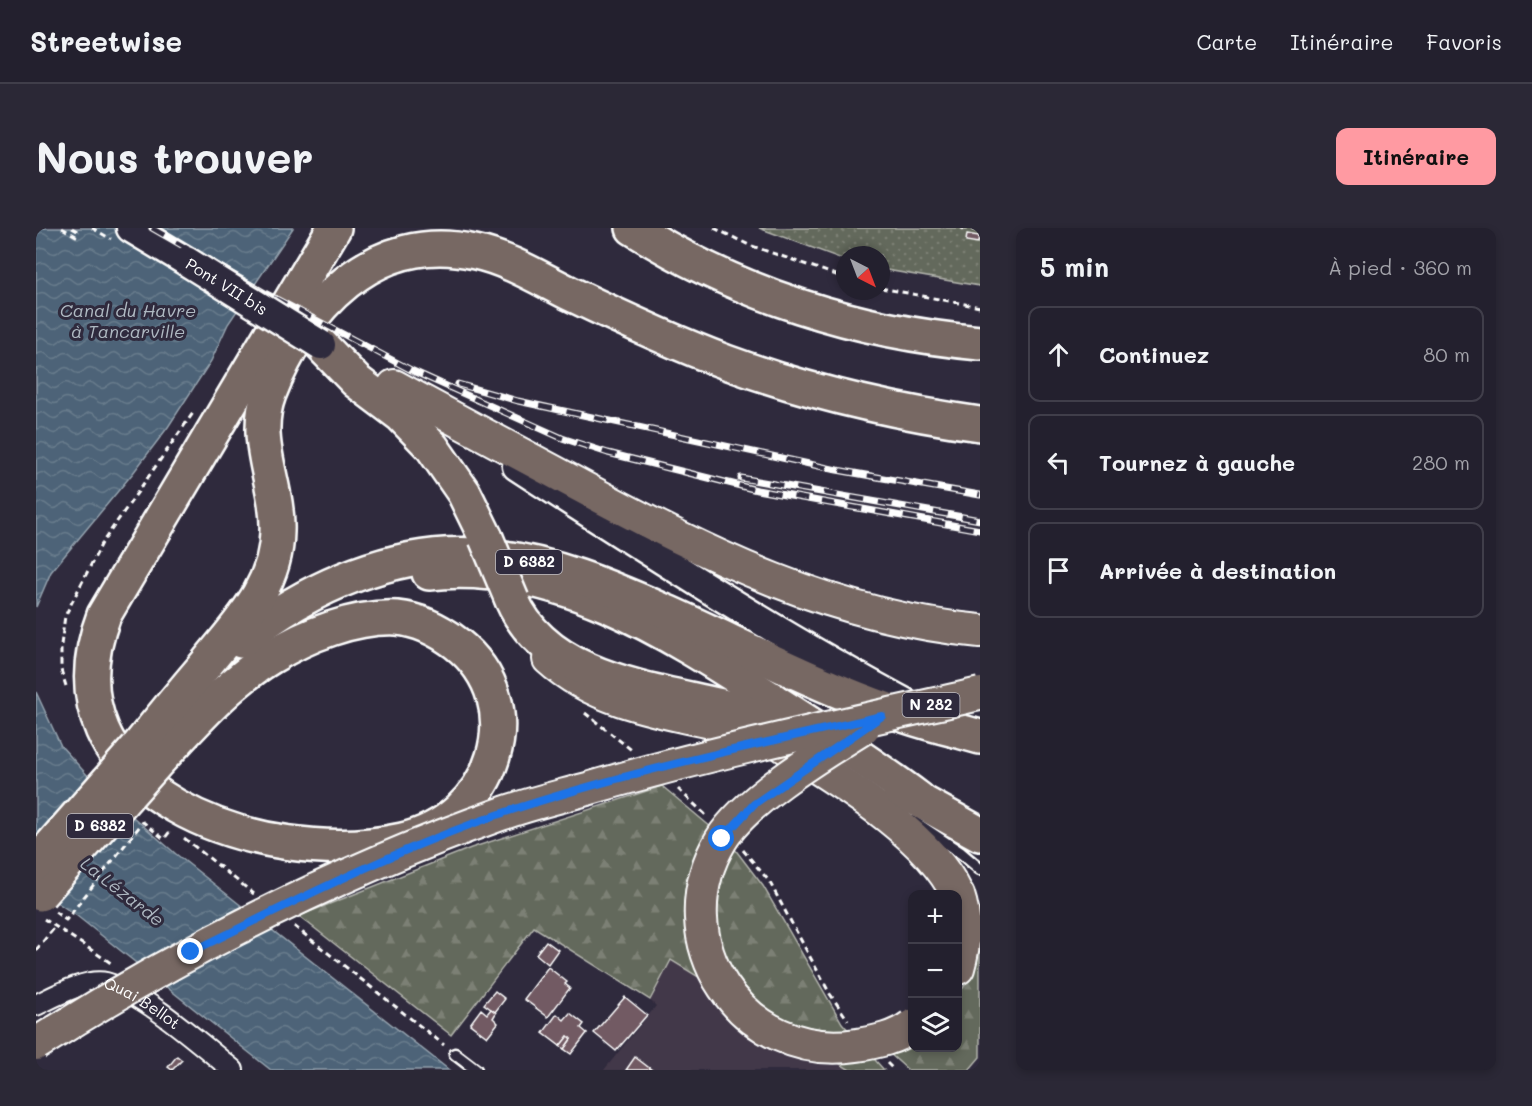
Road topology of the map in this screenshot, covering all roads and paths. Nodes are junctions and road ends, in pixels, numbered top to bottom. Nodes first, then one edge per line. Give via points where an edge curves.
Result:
1 (62, 228) edge
2 (72, 228) edge
3 (130, 228) edge
4 (334, 228) edge
5 (633, 228) edge
6 (714, 228) edge
7 (961, 228) edge
8 (980, 231) edge
9 (836, 275) edge
10 (890, 290) edge
11 (980, 307) edge
12 (980, 343) edge
13 (321, 345) junction
14 (394, 386) junction
15 (980, 424) edge
16 (516, 608) junction
17 (980, 631) edge
18 (980, 694) edge
19 (882, 716) junction
20 (967, 733) edge
21 (765, 735) junction
22 (149, 753) junction
23 (919, 799) junction
24 (172, 829) dead end
25 (980, 834) edge
26 (36, 863) edge
27 (980, 869) edge
28 (955, 890) edge
29 (36, 898) edge
30 (36, 912) edge
31 (962, 912) edge
32 (66, 920) dead end
33 (55, 927) junction
34 (962, 947) edge
35 (36, 950) edge
36 (114, 965) dead end
37 (36, 1005) edge
38 (908, 1028) edge
39 (36, 1044) edge
40 (455, 1054) dead end
41 (233, 1070) edge
42 (476, 1070) edge

1 - 2 path via 76,236 79,232
3 - 13 main road, Pont VII bis, bridge
4 - 22 highway via 104,615 93,646 90,676 90,696 99,729 115,758 158,796 224,828 291,843 374,844 419,835 446,822 467,804 491,767 497,738 495,706 480,669 448,636 399,618 341,627 276,654
5 - 12 highway via 722,276 808,309 893,331
6 - 9 path via 749,245
7 - 8 path
10 - 11 path
13 - 14 main road, Pont VII bis
13 - 16 highway, bridge via 432,447 464,493
14 - 17 main road via 742,569 847,606
14 - 20 main road, Pont VII bis via 617,531 843,670
15 - 22 highway via 848,401 726,362 474,251 434,248 379,261 347,279 321,305 285,357 269,394 262,434 275,502 273,564 260,595
16 - 21 main road via 545,655 583,686 618,699
16 - 23 highway via 556,652 585,669 628,686 739,710 772,722
18 - 19 main road, N 282, bridge
19 - 38 main road, bridge via 754,804 722,839 700,899 700,931 712,971 735,1004 772,1030 809,1046 846,1047 882,1041
19 - 39 main road, N 282, bridge via 652,771 502,814 356,871 191,952 119,991
20 - 22 highway, D 6382 via 921,722 838,690 592,581 533,563 487,555 408,560 320,590 272,616 237,645
21 - 27 lane via 922,826
21 - 28 main road via 843,783 922,846
22 - 23 highway, D 6382 via 278,630 318,606 373,585 457,570 533,580 573,590 608,605 696,651
22 - 26 highway, D 6382, bridge
22 - 29 highway, D 6382, bridge
23 - 25 highway, D 6382
24 - 32 path via 164,839 143,822
30 - 33 path
31 - 34 main road
33 - 35 path
33 - 36 path
37 - 41 street, Quai Bellot via 73,987 105,982 148,1004
40 - 42 lane

